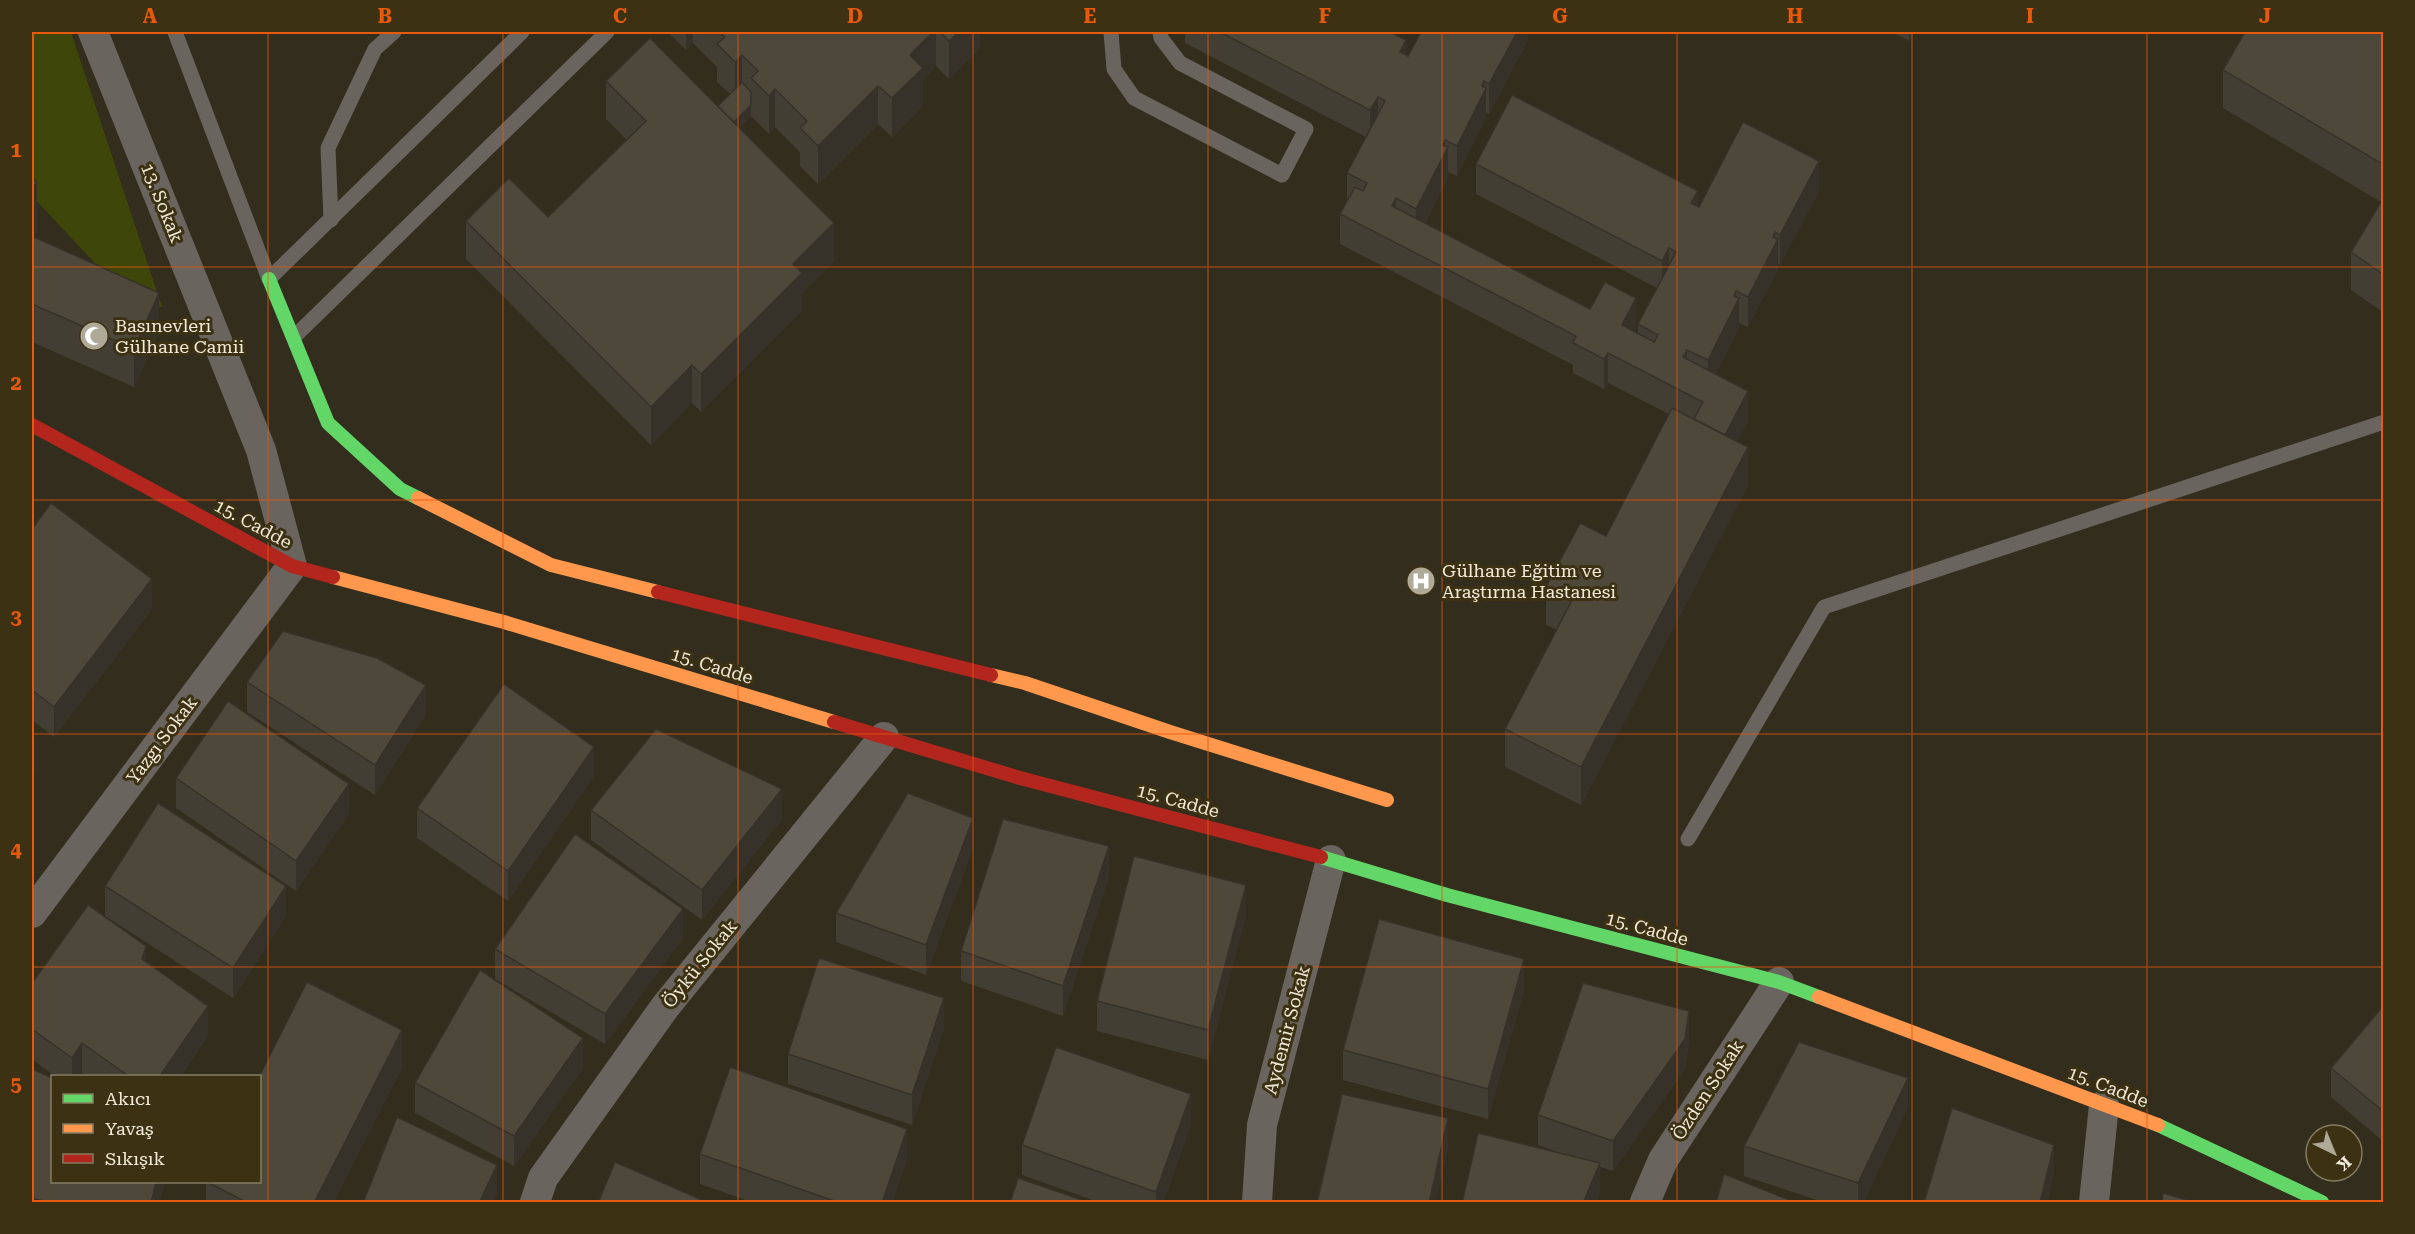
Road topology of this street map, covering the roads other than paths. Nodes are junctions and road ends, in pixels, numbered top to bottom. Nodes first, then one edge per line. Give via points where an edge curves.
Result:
1 (93, 32) edge
2 (175, 32) edge
3 (394, 32) edge
4 (522, 32) edge
5 (607, 32) edge
6 (1111, 32) edge
7 (1161, 32) edge
8 (330, 220) junction
9 (269, 279) junction
10 (294, 337) junction
11 (2384, 422) edge
12 (32, 425) edge
13 (292, 567) junction
14 (884, 737) junction
15 (1387, 800) dead end
16 (1688, 838) dead end
17 (1331, 860) junction
18 (32, 913) edge
19 (1779, 982) junction
20 (2104, 1105) junction
21 (535, 1203) edge
22 (1257, 1203) edge
23 (1645, 1203) edge
24 (2094, 1203) edge
25 (2322, 1203) edge

1 - 13 street, 13. Sokak via 261,450
2 - 9 lane
3 - 8 lane via 375,49 328,148
4 - 8 lane
5 - 10 lane
6 - 7 lane via 1114,69 1134,98 1282,176 1306,129 1180,63 1161,38
8 - 9 lane
9 - 10 street
10 - 15 street via 328,423 400,489 551,565 1025,683
11 - 16 lane via 1824,607
12 - 13 street, 15. Cadde
13 - 14 street, 15. Cadde via 504,622
13 - 18 street, Yazgı Sokak
14 - 17 street, 15. Cadde via 1020,778
14 - 21 street, Öykü Sokak via 665,1007 543,1178
17 - 19 street, 15. Cadde via 1447,895
17 - 22 street, Aydemir Sokak via 1262,1125
19 - 20 street, 15. Cadde
19 - 23 street, Özden Sokak via 1663,1160
20 - 24 street
20 - 25 street, 15. Cadde via 2168,1129

